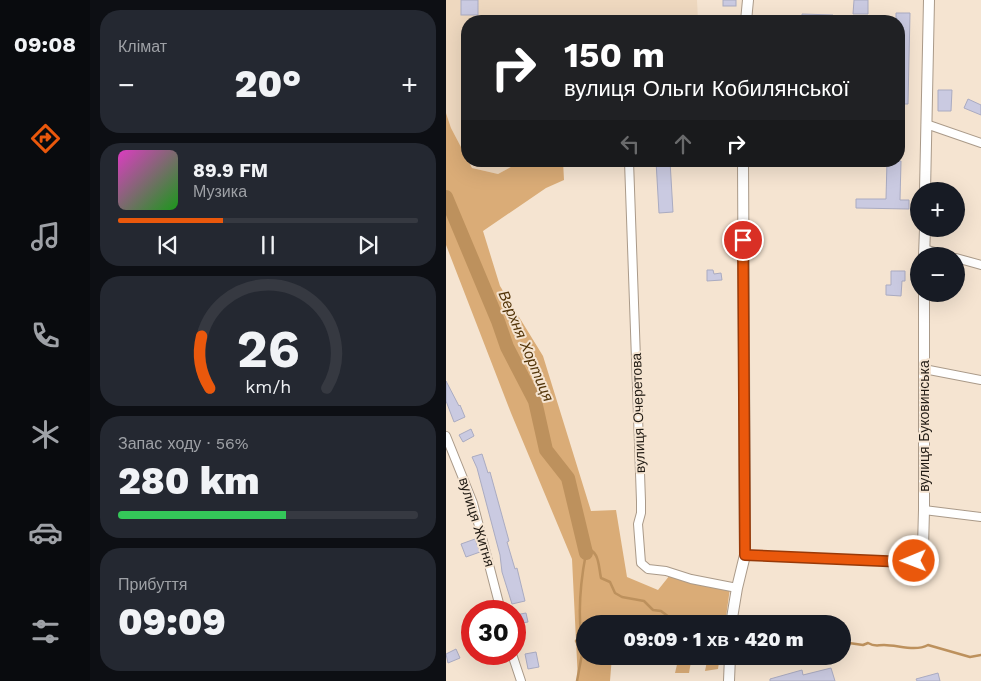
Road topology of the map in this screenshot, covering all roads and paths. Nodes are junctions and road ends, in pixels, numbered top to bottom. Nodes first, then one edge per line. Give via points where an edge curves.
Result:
1 (748, 0) edge
2 (928, 0) edge
3 (747, 15) edge
4 (926, 124) junction
5 (981, 143) edge
6 (629, 167) edge
7 (743, 167) edge
8 (925, 182) edge
9 (965, 260) edge
10 (981, 264) edge
11 (924, 302) edge
12 (924, 369) junction
13 (981, 380) edge
14 (446, 436) edge
15 (454, 453) junction
16 (446, 457) edge
17 (924, 510) junction
18 (981, 518) edge
19 (745, 555) junction
20 (919, 558) joint
21 (737, 588) junction
22 (498, 600) edge
23 (732, 615) edge
24 (516, 665) edge
25 (730, 665) edge
26 (521, 681) edge
27 (729, 681) edge

1 - 3 street
2 - 4 street
4 - 5 street
4 - 8 street
6 - 21 street, вулиця Очеретова via 641,564 648,569
7 - 19 street
9 - 10 street
11 - 12 street, вулиця Буковинська
12 - 13 street
12 - 17 street, вулиця Буковинська
14 - 15 street, вулиця Житня
15 - 16 street
15 - 22 street, вулиця Житня via 474,503
17 - 18 street
17 - 20 street, вулиця Буковинська via 923,547
19 - 20 street via 906,562
19 - 21 street
21 - 23 street
24 - 26 street
25 - 27 street

